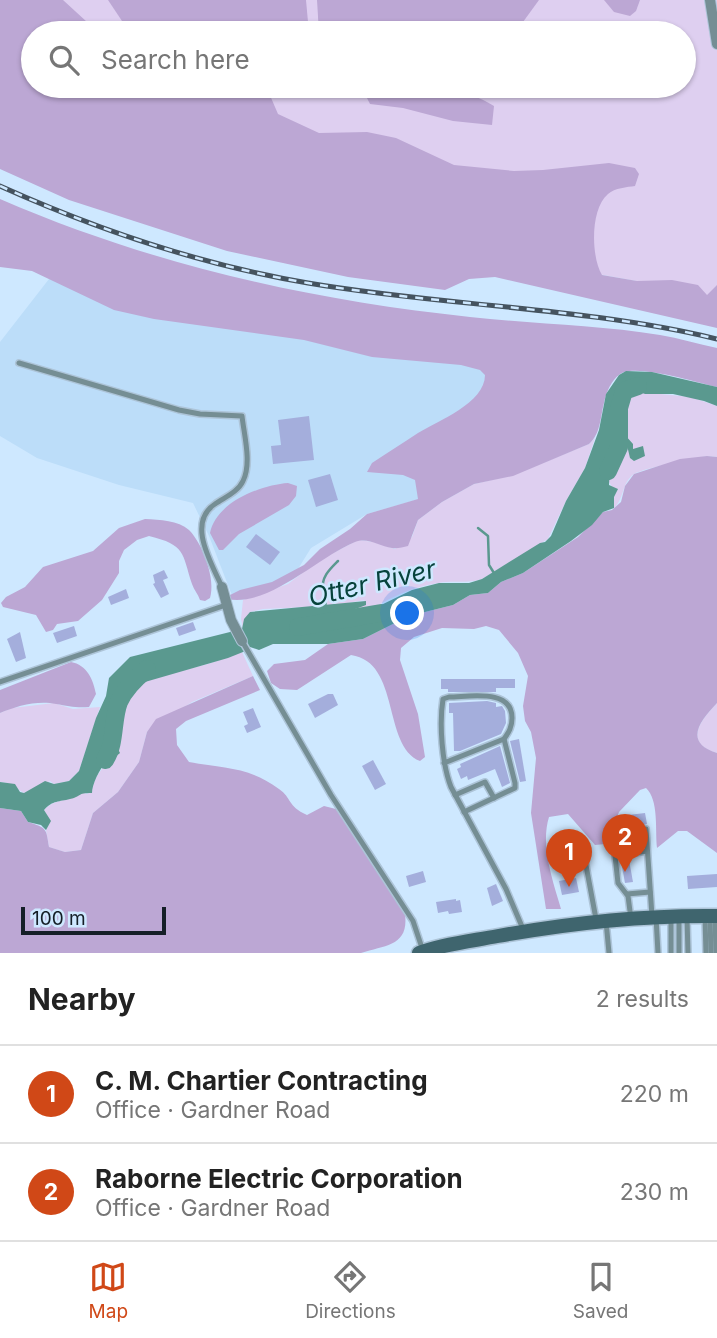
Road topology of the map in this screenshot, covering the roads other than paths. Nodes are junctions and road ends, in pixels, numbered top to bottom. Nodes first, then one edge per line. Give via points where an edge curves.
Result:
1 (710, 0) edge
2 (717, 44) edge
3 (19, 363) dead end
4 (222, 587) joint
5 (226, 605) junction
6 (242, 641) joint
7 (0, 682) edge
8 (504, 738) junction
9 (444, 763) junction
10 (455, 795) junction
11 (494, 798) junction
12 (464, 812) junction
13 (646, 829) dead end
14 (647, 851) junction
15 (563, 860) dead end
16 (650, 892) junction
17 (627, 894) junction
18 (712, 916) edge
19 (669, 917) junction
20 (631, 919) junction
21 (602, 921) junction
22 (524, 932) junction
23 (421, 952) edge
24 (609, 953) edge
25 (658, 953) edge
26 (671, 953) edge
27 (679, 953) edge
28 (688, 953) edge
29 (711, 953) edge

1 - 2 street
3 - 4 lane via 178,410 242,416 247,461 244,479 238,489 210,507 202,523 204,545
4 - 5 street
5 - 6 street
5 - 7 lane
6 - 23 lane via 331,795 413,921
8 - 9 lane
8 - 9 lane via 512,726 512,712 502,699 445,698
8 - 11 lane via 515,786
9 - 10 lane
10 - 11 lane via 485,782
10 - 12 lane
11 - 12 lane
12 - 22 lane via 511,898
13 - 14 lane
14 - 16 lane
14 - 17 lane via 614,856 618,883
15 - 21 lane via 585,860
16 - 17 lane
16 - 19 lane
17 - 20 lane
18 - 19 main road
18 - 29 lane
18 - 29 lane
19 - 20 main road
19 - 25 lane
19 - 26 lane
19 - 27 lane
19 - 28 lane
20 - 21 main road
21 - 22 main road
21 - 24 lane
22 - 23 main road

